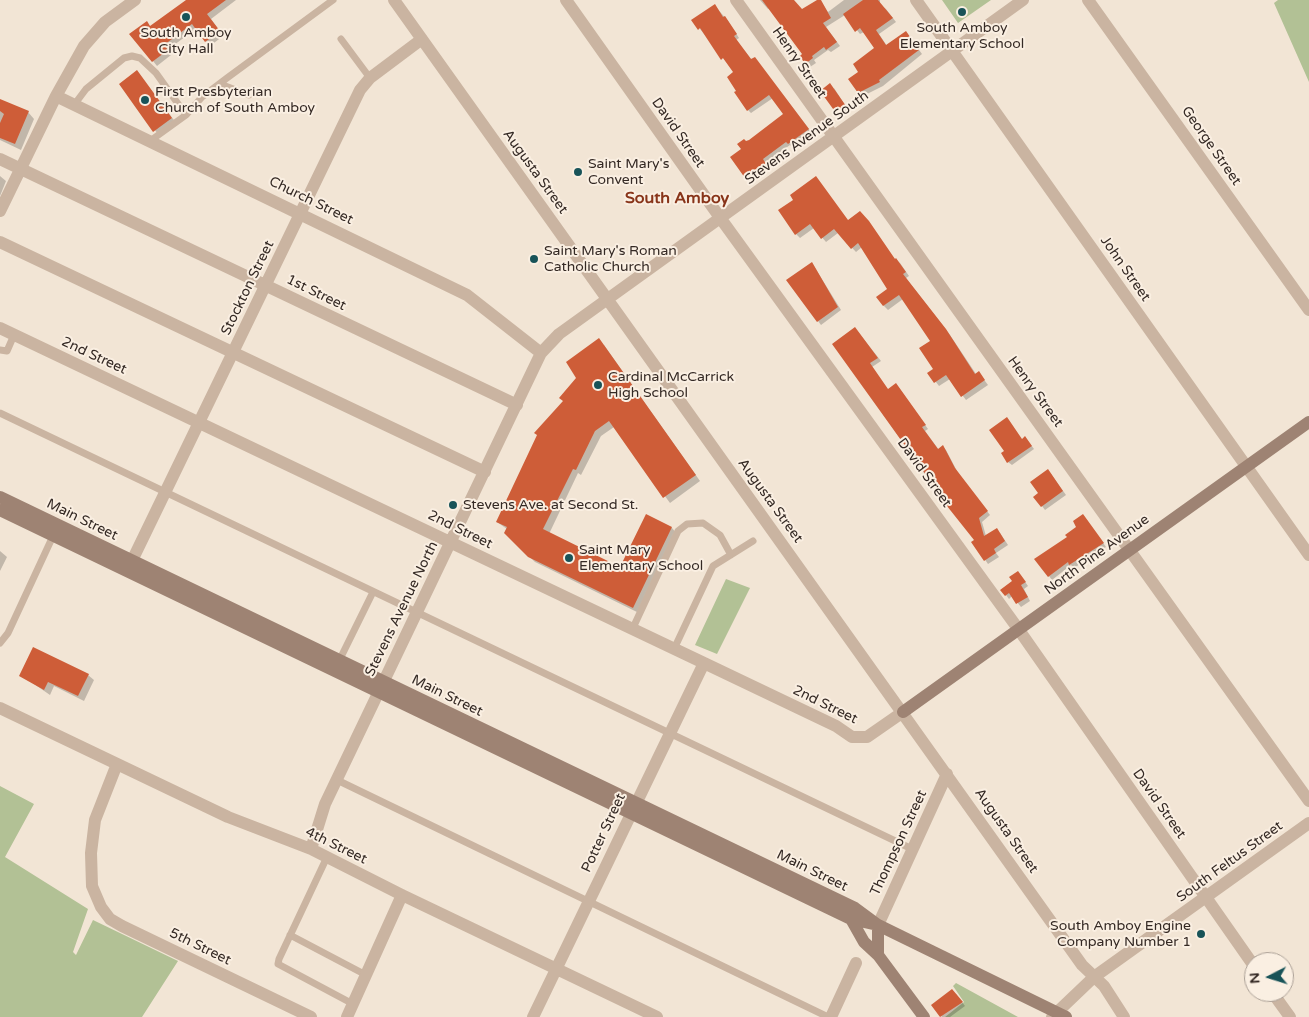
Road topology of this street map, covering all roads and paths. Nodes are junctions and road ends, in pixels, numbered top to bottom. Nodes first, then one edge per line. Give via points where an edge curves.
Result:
1 (135, 0) edge
2 (333, 0) edge
3 (394, 0) edge
4 (566, 0) edge
5 (736, 0) edge
6 (916, 0) edge
7 (1023, 0) edge
8 (1088, 0) edge
9 (340, 39) dead end
10 (422, 39) junction
11 (952, 50) junction
12 (370, 78) junction
13 (220, 84) junction
14 (56, 96) junction
15 (249, 96) dead end
16 (74, 105) junction
17 (186, 115) junction
18 (835, 138) junction
19 (150, 141) junction
20 (0, 159) edge
21 (20, 168) junction
22 (0, 211) edge
23 (301, 213) junction
24 (721, 219) junction
25 (0, 242) edge
26 (266, 286) junction
27 (608, 300) junction
28 (1309, 310) edge
29 (0, 328) edge
30 (14, 335) junction
31 (0, 350) edge
32 (234, 352) junction
33 (541, 353) junction
34 (517, 405) junction
35 (0, 413) edge
36 (199, 422) junction
37 (1309, 422) edge
38 (1246, 466) junction
39 (485, 472) junction
40 (165, 491) junction
41 (0, 498) edge
42 (0, 510) edge
43 (53, 536) junction
44 (753, 541) dead end
45 (451, 542) junction
46 (1129, 550) junction
47 (732, 555) junction
48 (1309, 555) edge
49 (130, 566) junction
50 (373, 592) junction
51 (417, 613) junction
52 (632, 630) junction
53 (1019, 630) junction
54 (0, 644) edge
55 (674, 649) junction
56 (339, 661) junction
57 (704, 663) junction
58 (381, 687) junction
59 (0, 708) edge
60 (903, 712) junction
61 (668, 734) junction
62 (117, 764) junction
63 (947, 774) junction
64 (337, 780) junction
65 (1309, 801) edge
66 (632, 807) junction
67 (1309, 823) edge
68 (310, 848) junction
69 (912, 849) junction
70 (327, 858) junction
71 (402, 895) junction
72 (1206, 898) junction
73 (589, 901) junction
74 (852, 919) junction
75 (878, 925) junction
76 (290, 935) junction
77 (1244, 952) edge
78 (878, 955) junction
79 (856, 963) dead end
80 (557, 969) junction
81 (366, 975) junction
82 (1094, 977) junction
83 (1279, 1002) edge
84 (353, 1004) junction
85 (1058, 1016) edge
86 (311, 1017) edge
87 (347, 1017) edge
88 (533, 1017) edge
89 (656, 1017) edge
90 (829, 1017) edge
91 (924, 1017) edge
92 (1124, 1017) edge
93 (1290, 1017) edge

1 - 14 street via 92,34
2 - 13 lane
3 - 10 street, Augusta Street
4 - 24 street, David Street
5 - 18 street, Henry Street
6 - 11 street, John Street
7 - 11 street, Stevens Avenue South
8 - 28 street, George Street
9 - 12 lane
10 - 12 street, Stockton Street
10 - 27 street, Augusta Street
11 - 18 street, Stevens Avenue South
11 - 38 street, John Street
12 - 23 street, Stockton Street via 360,90
13 - 15 lane
13 - 17 lane
14 - 16 street, Church Street
14 - 21 street
16 - 17 lane via 86,89 124,58 132,56 140,58 156,73
16 - 19 street, Church Street
17 - 19 lane
18 - 24 street, Stevens Avenue South
18 - 46 street, Henry Street
19 - 23 street, Church Street
20 - 21 street, 1st Street
21 - 22 street
21 - 26 street, 1st Street
23 - 26 street, Stockton Street
23 - 33 street, Church Street via 467,295
24 - 27 street, Stevens Avenue South
24 - 53 street, David Street
25 - 32 street
26 - 32 street, Stockton Street
26 - 34 street, 1st Street
27 - 33 street, Stevens Avenue North via 559,334
27 - 60 street, Augusta Street
29 - 30 street, 2nd Street
30 - 31 lane via 7,351
30 - 36 street, 2nd Street
32 - 36 street, Stockton Street
32 - 39 street
33 - 34 street, Stevens Avenue North
34 - 39 street, Stevens Avenue North
35 - 40 lane
36 - 40 street, Stockton Street
36 - 45 street, 2nd Street
37 - 38 main road, North Pine Avenue
38 - 46 main road, North Pine Avenue
38 - 48 street, John Street
39 - 45 street, Stevens Avenue North
40 - 49 street, Stockton Street
40 - 50 lane
41 - 49 main road, Main Street
42 - 43 main road, Main Street
43 - 49 main road, Main Street
43 - 54 lane
44 - 47 lane
45 - 51 street, Stevens Avenue North
45 - 52 street, 2nd Street
46 - 53 main road, North Pine Avenue
46 - 65 street, Henry Street
47 - 52 lane via 720,535 703,523 687,524 678,531
47 - 55 lane via 713,566
49 - 56 main road, Main Street
49 - 58 main road, Main Street
50 - 51 lane
50 - 56 lane
51 - 58 street, Stevens Avenue North
51 - 61 lane
52 - 55 street, 2nd Street
53 - 60 main road, North Pine Avenue
53 - 72 street, David Street
55 - 57 street, 2nd Street
56 - 58 main road, Main Street
57 - 60 street, 2nd Street via 836,726 852,737 867,737
57 - 61 street, Potter Street
58 - 64 street, Stevens Avenue North
58 - 66 main road, Main Street
59 - 62 street, 4th Street
60 - 63 street, Augusta Street
61 - 66 street, Potter Street
61 - 69 lane
62 - 68 street, 4th Street via 228,817
62 - 86 street, 5th Street via 95,820 91,853 92,886 110,919
63 - 69 street, Thompson Street
63 - 82 street, Augusta Street via 1082,965
64 - 68 street, Stevens Avenue North
64 - 73 lane
66 - 73 street, Potter Street
66 - 74 main road, Main Street
66 - 75 main road, Main Street via 855,908
67 - 72 street, South Feltus Street
68 - 70 street, 4th Street
69 - 75 street, Thompson Street
70 - 71 street, 4th Street
70 - 76 lane
71 - 80 street, 4th Street
71 - 81 street
72 - 77 street, David Street
72 - 82 street, South Feltus Street
73 - 80 street, Potter Street
73 - 90 lane
74 - 75 main road, Main Street
74 - 78 main road via 864,942
75 - 78 main road
75 - 85 main road, Main Street
76 - 81 lane
76 - 84 lane via 278,964
78 - 91 main road
79 - 90 street
80 - 88 street, Potter Street
80 - 89 street, 4th Street
81 - 84 street
82 - 85 street, South Feltus Street
82 - 92 street, Augusta Street via 1104,986
83 - 93 street
84 - 87 street

